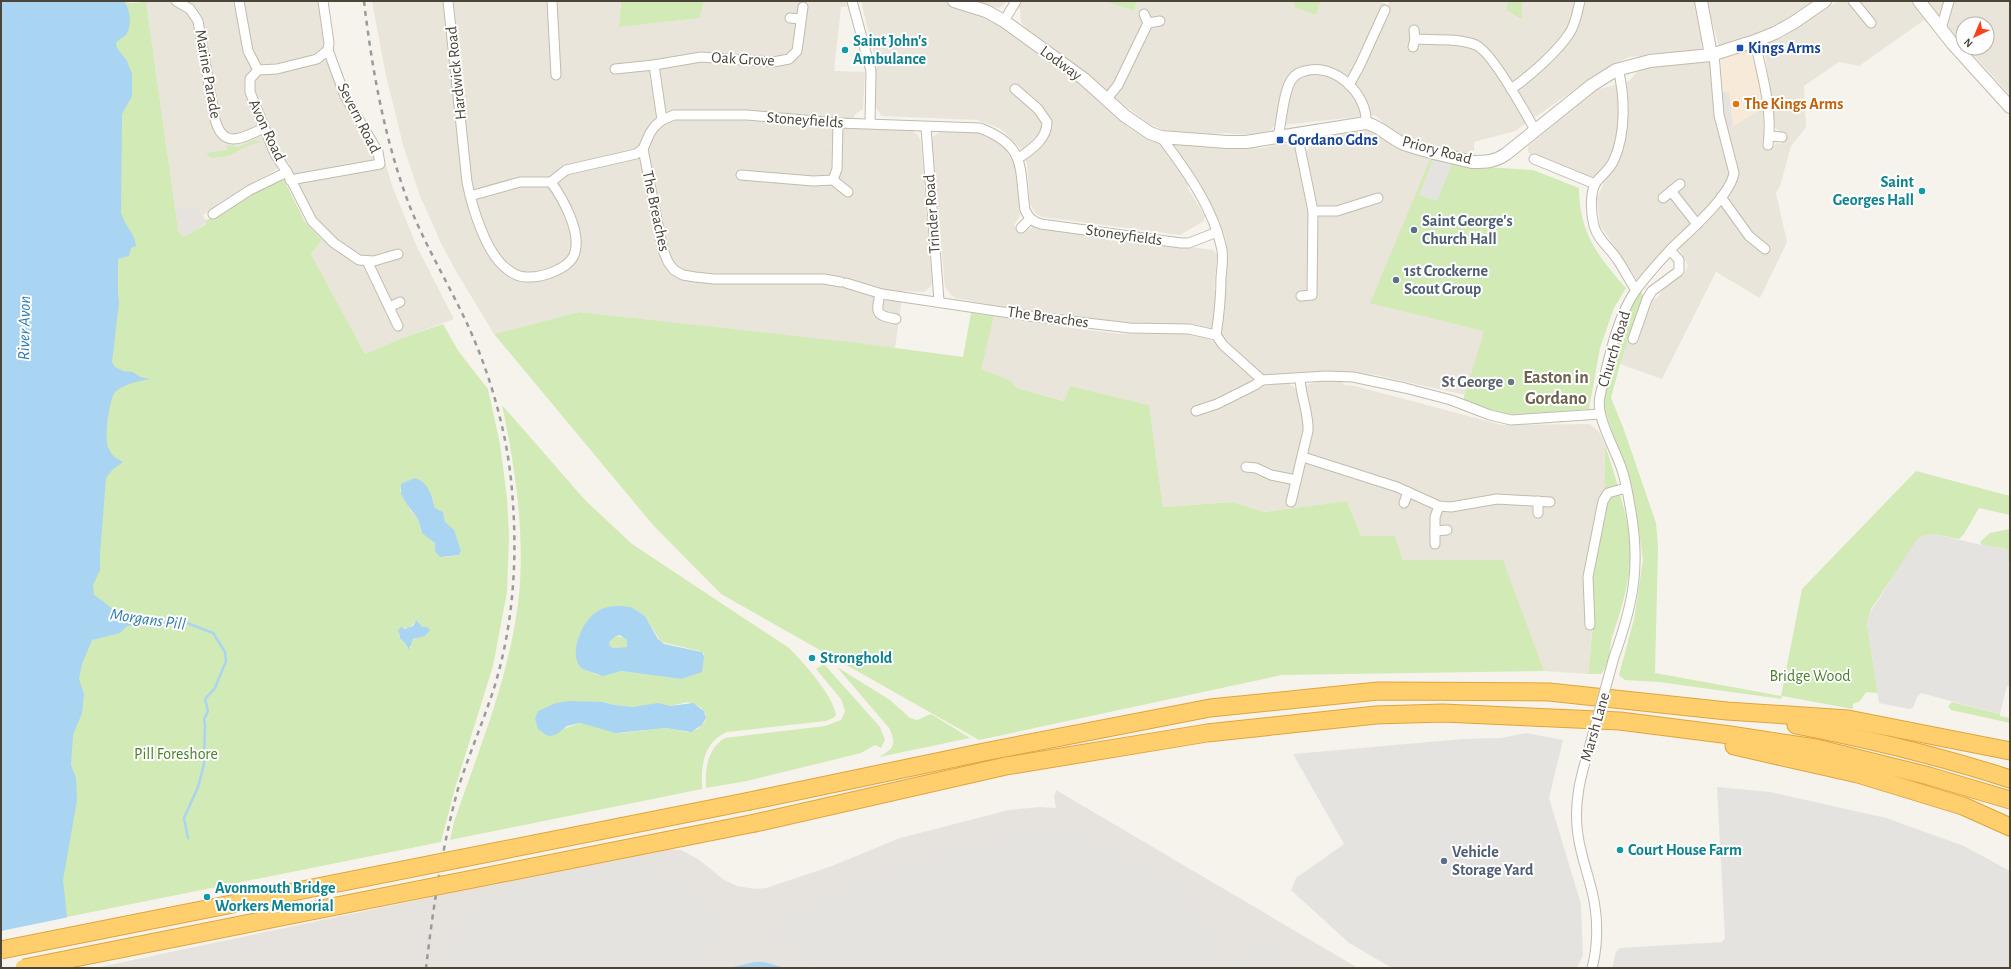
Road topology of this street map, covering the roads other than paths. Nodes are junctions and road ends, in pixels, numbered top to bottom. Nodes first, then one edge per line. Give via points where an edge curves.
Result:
1 (176, 1) edge
2 (239, 1) edge
3 (323, 1) edge
4 (448, 1) edge
5 (552, 1) edge
6 (852, 1) edge
7 (954, 1) edge
8 (1016, 1) edge
9 (1580, 1) edge
10 (1701, 1) edge
11 (1825, 1) edge
12 (1853, 1) edge
13 (1919, 1) edge
14 (1949, 1) edge
15 (802, 7) dead end
16 (1385, 10) dead end
17 (1144, 14) dead end
18 (790, 18) dead end
19 (801, 19) junction
20 (1004, 21) junction
21 (1160, 21) dead end
22 (1866, 22) dead end
23 (1148, 23) junction
24 (1941, 29) junction
25 (1414, 39) dead end
26 (1755, 41) junction
27 (328, 50) junction
28 (1713, 55) junction
29 (654, 65) junction
30 (615, 69) dead end
31 (1618, 69) junction
32 (258, 70) junction
33 (556, 75) dead end
34 (1349, 85) junction
35 (1015, 89) dead end
36 (1511, 89) junction
37 (1106, 100) junction
38 (2010, 107) edge
39 (662, 120) junction
40 (838, 123) junction
41 (870, 123) junction
42 (1366, 123) junction
43 (926, 127) junction
44 (264, 128) junction
45 (1536, 130) junction
46 (1297, 132) junction
47 (1278, 136) junction
48 (1770, 136) junction
49 (1161, 137) junction
50 (1782, 137) dead end
51 (1768, 145) dead end
52 (643, 149) junction
53 (1019, 158) junction
54 (1534, 159) dead end
55 (380, 164) joint
56 (741, 175) dead end
57 (289, 176) junction
58 (833, 180) junction
59 (551, 182) junction
60 (1595, 184) junction
61 (1680, 184) dead end
62 (1671, 191) junction
63 (848, 192) dead end
64 (470, 196) junction
65 (1721, 197) junction
66 (1663, 198) dead end
67 (1374, 203) dead end
68 (1313, 211) junction
69 (214, 214) dead end
70 (1030, 218) junction
71 (1697, 224) junction
72 (1021, 228) dead end
73 (1217, 232) junction
74 (1765, 249) dead end
75 (1670, 250) junction
76 (398, 254) dead end
77 (367, 261) junction
78 (1636, 290) junction
79 (880, 294) junction
80 (1301, 296) dead end
81 (939, 301) junction
82 (400, 302) dead end
83 (389, 307) junction
84 (896, 320) dead end
85 (398, 326) dead end
86 (1216, 335) junction
87 (1637, 336) dead end
88 (1300, 379) junction
89 (1262, 380) junction
90 (1196, 411) dead end
91 (1600, 414) junction
92 (1303, 456) junction
93 (1246, 467) dead end
94 (1296, 480) junction
95 (1626, 488) junction
96 (1408, 492) junction
97 (1538, 501) junction
98 (1291, 502) dead end
99 (1550, 502) dead end
100 (1404, 503) dead end
101 (1439, 506) junction
102 (1538, 513) dead end
103 (1447, 530) dead end
104 (1435, 531) junction
105 (1435, 544) dead end
106 (1590, 625) dead end
107 (1727, 711) junction
108 (1620, 721) junction
109 (2010, 752) edge
110 (2010, 779) edge
111 (2010, 800) edge
112 (2010, 827) edge
113 (1, 950) edge
114 (24, 968) edge
115 (1592, 968) edge

1 - 44 street, Marine Parade via 190,9 198,21 215,119 220,130 234,140
2 - 32 street via 248,51
3 - 27 street, Severn Road
4 - 64 street, Hardwick Road
5 - 33 street
6 - 41 street via 871,71
7 - 20 street, Lodway via 986,11
8 - 20 street
9 - 36 street via 1569,34 1523,81
10 - 28 street
11 - 26 street, Priory Road via 1793,24
12 - 22 street
13 - 24 street
14 - 24 street
15 - 19 street, Oak Grove
16 - 34 street
17 - 23 street
18 - 19 street
19 - 29 street, Oak Grove via 796,51 789,59 773,62 702,57
20 - 37 street, Lodway via 1084,80
21 - 23 street
23 - 37 street via 1118,85
24 - 38 street
25 - 36 street via 1465,42 1481,47
26 - 28 street, Priory Road
26 - 48 street via 1767,97
27 - 32 street via 317,59 277,69
27 - 55 street, Severn Road via 345,96 378,152
28 - 31 street, Priory Road via 1650,61
28 - 65 street, Church Road via 1719,115 1734,173 1733,180
29 - 30 street, Oak Grove
29 - 39 street
31 - 45 street, Priory Road via 1592,85
31 - 60 street via 1621,80 1622,125 1618,149 1608,170
32 - 44 street, Avon Road via 250,79 249,90
34 - 42 street via 1365,106
34 - 47 street via 1332,72 1319,68 1300,73 1292,79 1287,90
35 - 53 street via 1038,109 1047,122 1039,141
36 - 45 street
37 - 49 street, Lodway via 1139,126
39 - 40 street, Stoneyfields via 680,115 747,115
39 - 52 street via 650,133
40 - 41 street, Stoneyfields
40 - 58 street via 837,169
41 - 43 street, Stoneyfields
42 - 45 street, Priory Road via 1375,125 1407,145 1472,162 1499,159
42 - 46 street
43 - 53 street, Stoneyfields via 980,128 1001,138
43 - 81 street, Trinder Road
44 - 57 street, Avon Road via 275,154
46 - 47 street
46 - 68 street
47 - 49 street via 1246,142
48 - 50 street
48 - 51 street
49 - 73 street via 1206,206
52 - 59 street via 636,154 566,170
52 - 79 street, The Breaches via 663,250 674,270 683,275 714,279 824,280
53 - 70 street via 1025,210
54 - 60 street
55 - 57 street, Avon Road
56 - 58 street via 813,181
57 - 69 street, Avon Road via 250,190
57 - 77 street, Avon Road via 309,217 323,233 354,257
58 - 63 street
59 - 64 street via 520,182
59 - 64 street via 568,210 577,244 575,254 565,265 537,276 517,276 498,260 483,234
60 - 78 street via 1592,205 1594,226
61 - 62 street
62 - 66 street
62 - 71 street
65 - 71 street, Church Road
65 - 74 street via 1750,236
67 - 68 street via 1337,211
68 - 80 street via 1316,298
70 - 72 street
70 - 73 street, Stoneyfields via 1041,224 1182,243 1190,243
71 - 75 street, Church Road
73 - 86 street via 1222,251 1222,293
75 - 78 street, Church Road
75 - 87 street via 1679,260 1679,271 1647,299
76 - 77 street
77 - 83 street
78 - 91 street, Church Road via 1621,320 1608,363 1600,399
79 - 81 street, The Breaches
79 - 84 street via 878,313 881,317
81 - 86 street, The Breaches via 1074,322 1130,328 1189,329
82 - 83 street
83 - 85 street
86 - 89 street via 1223,345
88 - 89 street
88 - 91 street via 1326,376 1353,377 1451,400 1511,420
88 - 92 street via 1303,402 1309,420
89 - 90 street via 1217,404
91 - 95 street, Marsh Lane via 1623,471
92 - 94 street
92 - 96 street
93 - 94 street
94 - 98 street
95 - 106 street via 1608,493 1603,500 1588,577
95 - 115 street, Marsh Lane, bridge via 1635,534 1636,573 1625,626 1614,656 1579,785 1576,810 1578,836 1595,906 1596,935
96 - 100 street
96 - 101 street
97 - 99 street
97 - 101 street via 1497,499 1451,507
97 - 102 street
101 - 104 street
103 - 104 street
104 - 105 street
107 - 109 highway via 1848,719
107 - 110 highway via 1872,740 1962,763
107 - 113 highway, bridge via 1549,692 1378,691 1210,708
108 - 111 highway via 1816,748 1929,776
108 - 112 highway via 1858,774 1963,806
108 - 114 highway, bridge via 1442,713 1376,715 1207,733 1006,766 755,823

